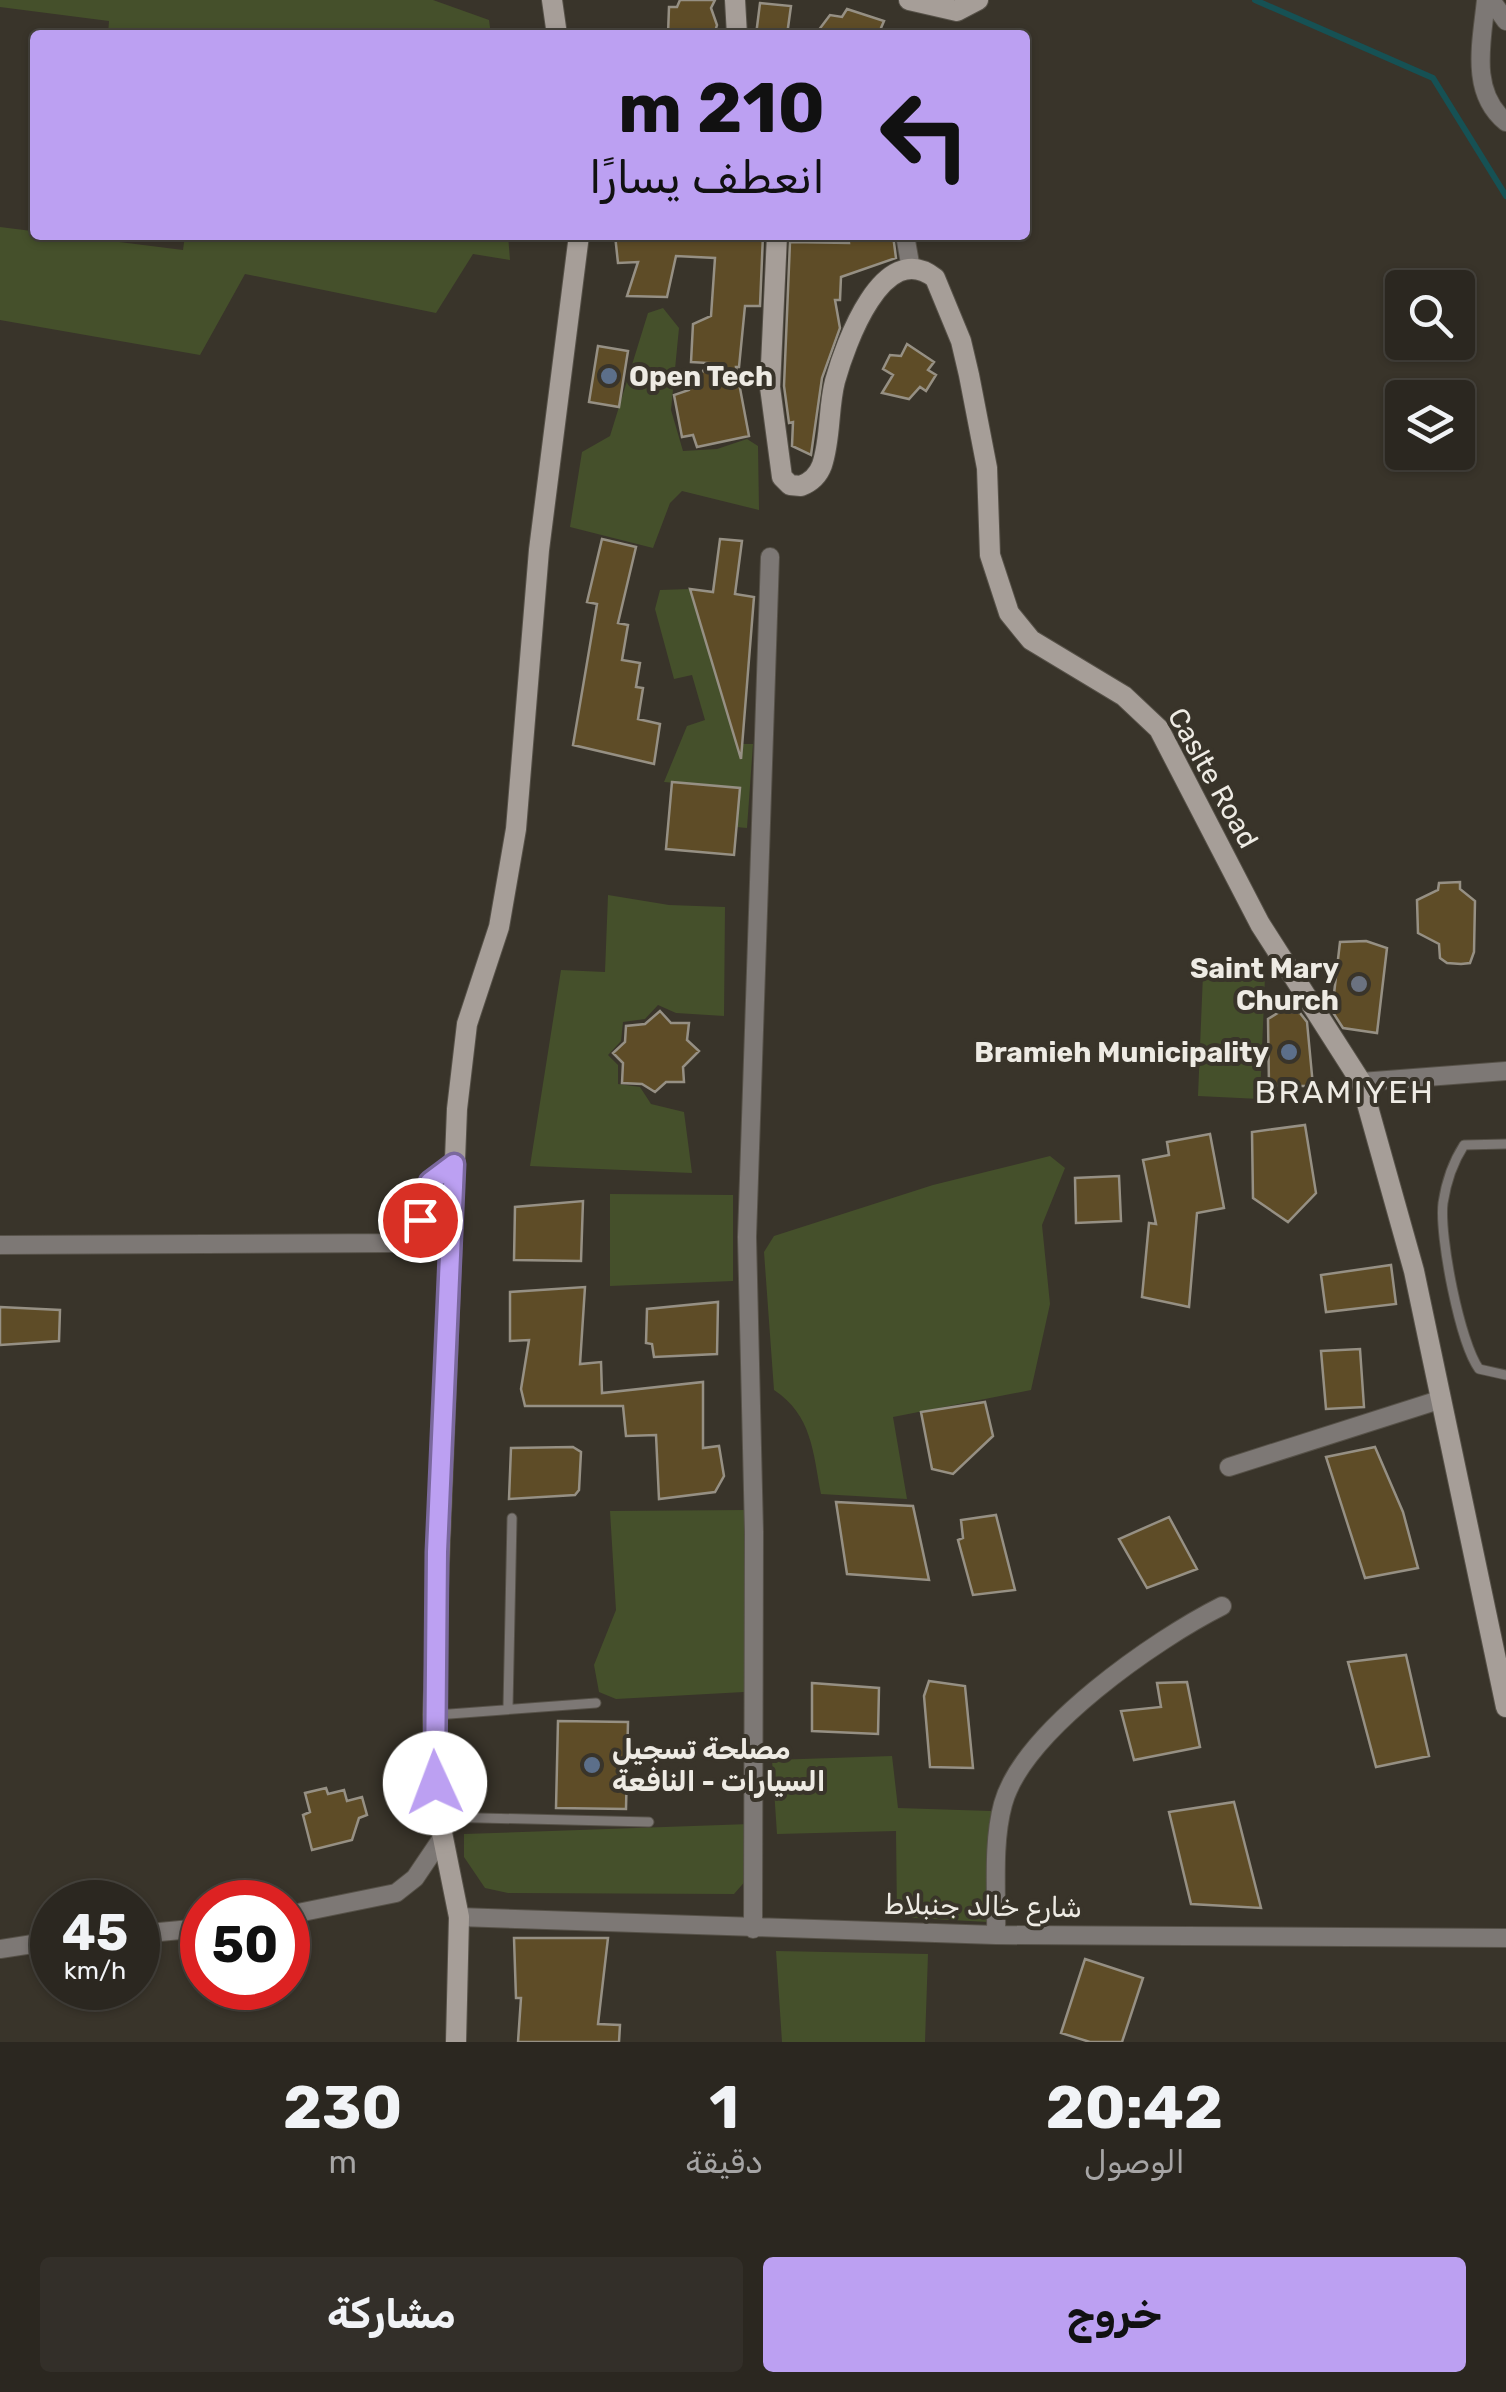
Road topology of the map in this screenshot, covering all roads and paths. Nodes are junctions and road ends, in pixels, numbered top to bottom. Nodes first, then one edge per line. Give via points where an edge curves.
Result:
1 (552, 0) edge
2 (735, 0) edge
3 (910, 0) edge
4 (978, 0) edge
5 (1489, 0) edge
6 (1506, 21) edge
7 (556, 30) edge
8 (737, 30) edge
9 (1506, 122) edge
10 (578, 240) edge
11 (777, 240) edge
12 (907, 240) edge
13 (910, 270) junction
14 (770, 557) dead end
15 (1506, 1071) edge
16 (1361, 1082) junction
17 (1506, 1144) edge
18 (454, 1164) junction
19 (0, 1245) edge
20 (1506, 1375) edge
21 (1438, 1400) junction
22 (1229, 1467) dead end
23 (512, 1518) dead end
24 (1222, 1606) dead end
25 (596, 1703) dead end
26 (508, 1707) junction
27 (1506, 1707) edge
28 (433, 1715) junction
29 (649, 1822) dead end
30 (440, 1828) junction
31 (310, 1911) edge
32 (459, 1918) junction
33 (753, 1929) junction
34 (996, 1935) junction
35 (1506, 1938) edge
36 (30, 1945) edge
37 (0, 1950) edge
38 (456, 2042) edge

1 - 7 street
2 - 8 street
3 - 4 street via 957,11
5 - 6 street
5 - 9 street via 1480,68 1491,105
10 - 18 street via 539,550 516,829 499,927 467,1024
11 - 13 street via 770,387 779,471 794,486 810,482 822,467 835,381 874,292 884,278
12 - 13 street
13 - 16 street, Caslte Road via 935,278 961,341 987,468 990,556 1009,613 1030,640 1124,696 1159,729 1260,924
14 - 33 street via 748,1237
15 - 16 street
16 - 21 street, Caslte Road via 1414,1271
17 - 20 lane via 1464,1145 1442,1207 1469,1356 1480,1370
18 - 19 street via 430,1182 413,1233 394,1243
18 - 28 street
21 - 22 street
21 - 27 street, Caslte Road
23 - 26 lane
24 - 34 street via 1134,1659 1026,1759 1008,1788 1000,1820
25 - 26 lane
26 - 28 lane
28 - 30 street
29 - 30 lane
30 - 31 street via 415,1878 396,1893
30 - 32 street
32 - 33 street, شارع خالد جنبلاط
32 - 38 street
33 - 34 street, شارع خالد جنبلاط
34 - 35 street, شارع خالد جنبلاط
36 - 37 street

